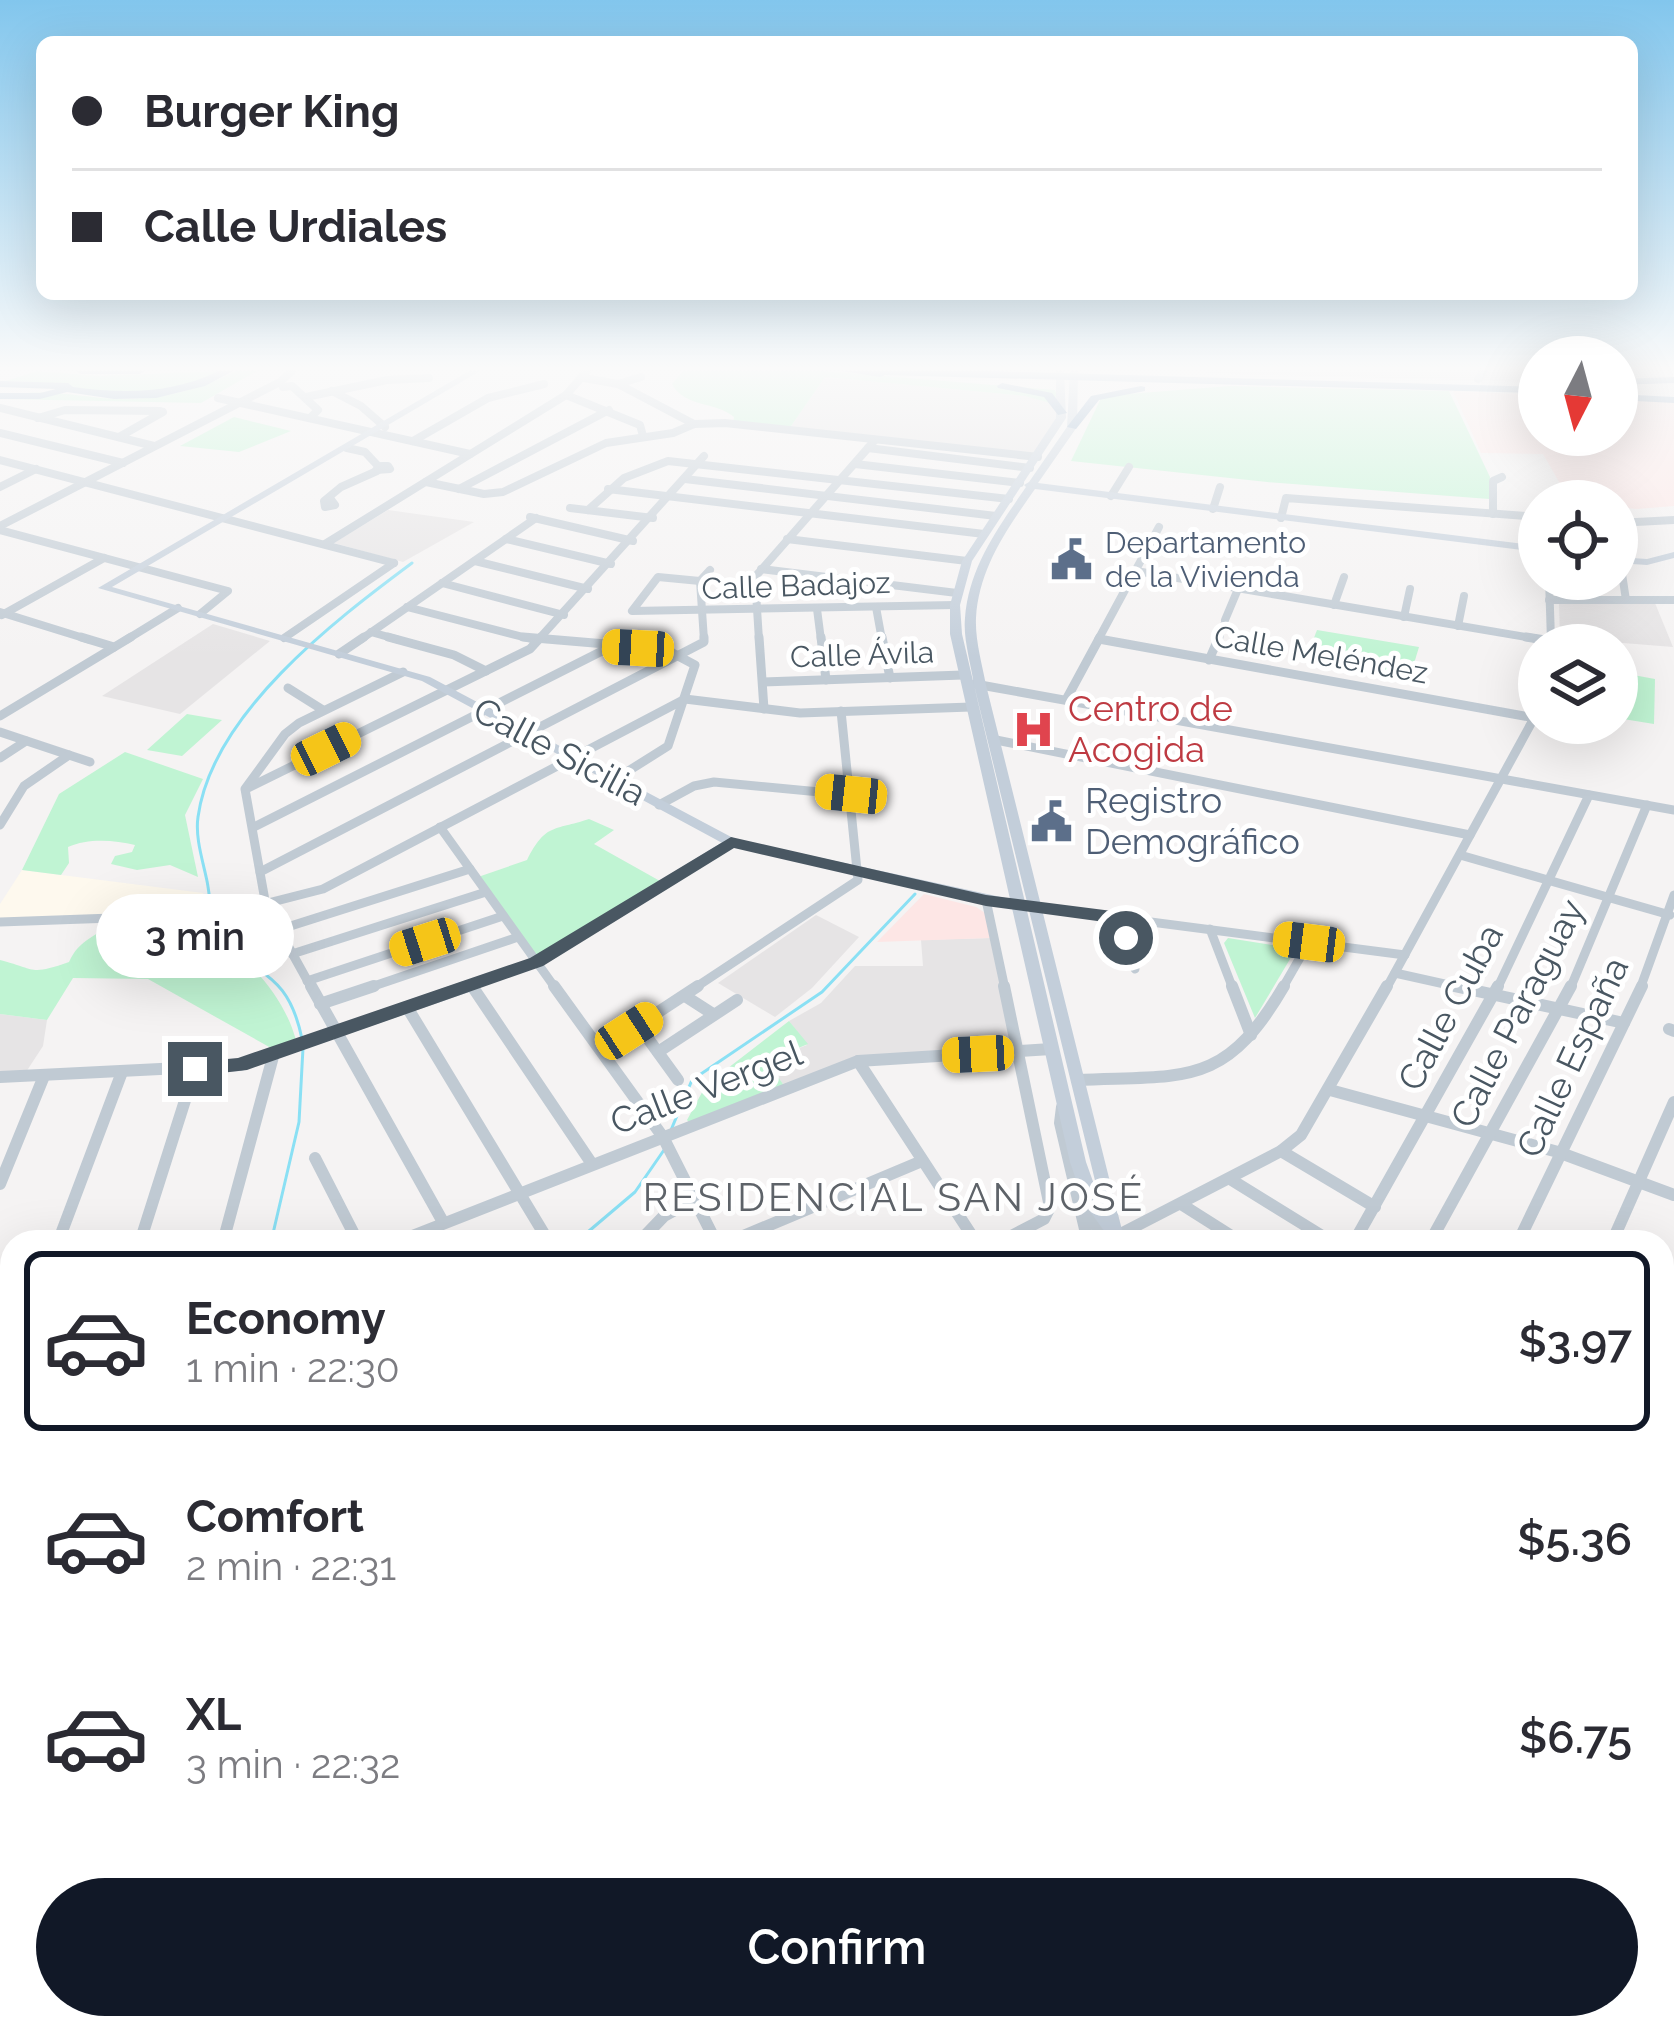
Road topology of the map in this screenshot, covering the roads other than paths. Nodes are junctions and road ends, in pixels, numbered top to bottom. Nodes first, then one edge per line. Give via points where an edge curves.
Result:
1 (24, 466) edge
2 (117, 466) edge
3 (318, 466) edge
4 (376, 466) edge
5 (451, 466) edge
6 (502, 466) edge
7 (557, 466) edge
8 (646, 466) edge
9 (695, 466) edge
10 (751, 466) edge
11 (853, 466) edge
12 (874, 466) edge
13 (1015, 466) edge
14 (1040, 466) edge
15 (1129, 467) dead end
16 (1030, 468) joint
17 (36, 469) junction
18 (1502, 476) dead end
19 (685, 479) junction
20 (840, 479) junction
21 (86, 482) junction
22 (426, 482) junction
23 (1026, 484) junction
24 (0, 487) edge
25 (1220, 487) dead end
26 (608, 488) junction
27 (459, 489) junction
28 (329, 496) dead end
29 (671, 496) junction
30 (826, 496) junction
31 (1111, 496) junction
32 (1009, 499) junction
33 (570, 508) dead end
34 (1214, 509) junction
35 (588, 510) junction
36 (811, 513) junction
37 (1493, 514) junction
38 (996, 516) junction
39 (1518, 516) edge
40 (226, 518) junction
41 (653, 518) junction
42 (1281, 518) junction
43 (1674, 520) edge
44 (1638, 522) edge
45 (1159, 527) dead end
46 (0, 528) edge
47 (984, 534) junction
48 (506, 539) junction
49 (787, 539) junction
50 (633, 541) junction
51 (326, 544) junction
52 (1518, 547) edge
53 (1674, 555) edge
54 (104, 558) junction
55 (474, 561) junction
56 (967, 561) junction
57 (1638, 561) edge
58 (611, 564) junction
59 (139, 568) junction
60 (761, 569) junction
61 (710, 570) dead end
62 (1136, 572) junction
63 (1344, 577) dead end
64 (700, 581) junction
65 (442, 583) junction
66 (588, 589) junction
67 (1238, 589) junction
68 (1410, 590) dead end
69 (1464, 596) dead end
70 (956, 599) junction
71 (1638, 599) edge
72 (1550, 600) edge
73 (1674, 600) edge
74 (1315, 602) junction
75 (1334, 605) junction
76 (407, 607) junction
77 (178, 608) junction
78 (876, 608) junction
79 (817, 609) junction
80 (757, 611) junction
81 (702, 612) junction
82 (2, 614) edge
83 (200, 614) junction
84 (564, 615) junction
85 (1404, 616) junction
86 (1311, 619) dead end
87 (1550, 624) edge
88 (1458, 626) junction
89 (371, 632) junction
90 (1518, 637) edge
91 (291, 640) junction
92 (1099, 640) junction
93 (540, 641) junction
94 (612, 646) junction
95 (115, 647) junction
96 (340, 654) junction
97 (682, 654) junction
98 (1209, 660) junction
99 (487, 671) junction
100 (403, 672) junction
101 (890, 678) junction
102 (964, 679) junction
103 (826, 680) junction
104 (763, 682) junction
105 (980, 685) junction
106 (287, 688) dead end
107 (447, 690) junction
108 (1067, 698) junction
109 (685, 699) junction
110 (764, 709) junction
111 (323, 710) junction
112 (841, 711) junction
113 (973, 711) junction
114 (1518, 711) edge
115 (487, 712) junction
116 (0, 716) edge
117 (0, 733) edge
118 (527, 734) junction
119 (996, 740) junction
120 (26, 741) junction
121 (1520, 744) edge
122 (69, 755) junction
123 (570, 756) junction
124 (0, 758) edge
125 (90, 762) dead end
126 (614, 780) junction
127 (1499, 781) junction
128 (245, 789) junction
129 (851, 794) junction
130 (1589, 795) junction
131 (659, 805) junction
132 (1646, 805) junction
133 (1674, 810) edge
134 (0, 825) edge
135 (254, 827) junction
136 (440, 827) junction
137 (1470, 835) junction
138 (731, 842) junction
139 (1460, 855) junction
140 (470, 868) junction
141 (260, 872) junction
142 (860, 872) junction
143 (1549, 880) junction
144 (486, 892) junction
145 (1674, 895) edge
146 (1609, 898) junction
147 (986, 900) junction
148 (1018, 904) junction
149 (266, 906) junction
150 (1037, 907) junction
151 (503, 916) junction
152 (1671, 916) edge
153 (1120, 918) junction
154 (0, 922) edge
155 (1210, 929) junction
156 (278, 930) junction
157 (518, 937) junction
158 (1309, 942) junction
159 (292, 955) junction
160 (1405, 956) junction
161 (536, 962) junction
162 (1135, 969) dead end
163 (1395, 973) junction
164 (307, 981) junction
165 (471, 985) junction
166 (685, 996) junction
167 (1493, 997) junction
168 (737, 1000) dead end
169 (320, 1004) junction
170 (406, 1007) junction
171 (1561, 1010) junction
172 (713, 1014) junction
173 (1624, 1023) junction
174 (336, 1032) junction
175 (1251, 1035) junction
176 (649, 1040) dead end
177 (602, 1049) junction
178 (1051, 1049) junction
179 (278, 1052) junction
180 (658, 1052) junction
181 (1018, 1052) junction
182 (858, 1061) junction
183 (195, 1069) junction
184 (122, 1072) junction
185 (44, 1076) junction
186 (0, 1077) edge
187 (678, 1080) dead end
188 (1077, 1080) junction
189 (1330, 1090) junction
190 (1063, 1098) junction
191 (1674, 1102) edge
192 (1426, 1117) junction
193 (1490, 1135) junction
194 (663, 1136) junction
195 (1281, 1151) junction
196 (1558, 1152) junction
197 (315, 1158) dead end
198 (922, 1161) junction
199 (592, 1163) junction
200 (1231, 1179) junction
201 (1639, 1181) junction
202 (0, 1184) edge
203 (520, 1193) junction
204 (1674, 1195) edge
205 (695, 1199) junction
206 (1080, 1204) junction
207 (1181, 1204) junction
208 (1375, 1207) junction
209 (443, 1222) junction
210 (63, 1230) edge
211 (144, 1230) edge
212 (226, 1230) edge
213 (352, 1230) edge
214 (425, 1230) edge
215 (538, 1230) edge
216 (648, 1230) edge
217 (710, 1230) edge
218 (758, 1230) edge
219 (968, 1230) edge
220 (1023, 1230) edge
221 (1085, 1230) edge
222 (1099, 1230) edge
223 (1109, 1230) edge
224 (1112, 1230) edge
225 (1133, 1230) edge
226 (1221, 1230) edge
227 (1313, 1230) edge
228 (1361, 1230) edge
229 (1437, 1230) edge
230 (1523, 1230) edge
231 (1617, 1230) edge

1 - 17 street
2 - 21 street
3 - 40 main road
4 - 28 street
5 - 22 street
6 - 27 street
7 - 27 street via 503,492
8 - 26 street
9 - 19 street
10 - 20 street
11 - 20 street
12 - 23 street
13 - 16 street
14 - 23 main road
15 - 31 street
16 - 23 main road
17 - 21 street
17 - 24 street
18 - 37 street via 1493,481
19 - 29 street
19 - 30 street
20 - 30 street
20 - 32 street
21 - 40 street
21 - 46 street
22 - 27 street
22 - 51 street
23 - 31 main road
23 - 32 main road
23 - 105 main road via 976,581 970,622
25 - 34 street
26 - 29 street
26 - 35 street
29 - 36 street
29 - 41 street
30 - 36 street
30 - 38 street
31 - 34 main road
32 - 38 main road
33 - 35 street
34 - 42 main road
35 - 41 street
36 - 47 street
36 - 49 street
37 - 39 street
37 - 42 street via 1286,498
38 - 47 main road
40 - 51 street
40 - 59 main road
41 - 50 street
42 - 52 main road
43 - 44 street
45 - 62 street
46 - 54 street
47 - 56 main road
48 - 50 street via 531,517
48 - 55 street
48 - 58 street
49 - 56 street
49 - 60 street
50 - 58 street
51 - 91 street via 394,562
53 - 57 main road
54 - 59 street
54 - 82 street
55 - 65 street
55 - 66 street
56 - 70 main road
58 - 66 street
59 - 77 main road, Calle Sicilia via 99,590
59 - 83 street via 230,593
60 - 70 street
60 - 80 street
61 - 64 street
62 - 67 street
62 - 92 street
63 - 75 street
64 - 81 street
64 - 81 street, Calle Badajoz via 658,577 632,608
65 - 76 street
65 - 84 street
66 - 84 street
67 - 74 street
67 - 98 street
68 - 85 street
69 - 88 street
70 - 78 street, Calle Badajoz
70 - 102 main road
71 - 73 street
72 - 87 street
74 - 75 street
74 - 86 street
75 - 85 street
76 - 89 street
76 - 93 street
77 - 83 main road, Calle Sicilia
77 - 95 street
78 - 79 street, Calle Badajoz
78 - 101 street
79 - 80 street, Calle Badajoz
79 - 103 street
80 - 81 street, Calle Badajoz
80 - 104 street
81 - 97 street via 704,642
82 - 95 street
83 - 91 main road, Calle Sicilia
84 - 93 street
85 - 88 street
88 - 90 street
89 - 96 street
89 - 99 street
91 - 96 main road, Calle Sicilia
92 - 98 street, Calle Meléndez
92 - 108 street
93 - 94 street
93 - 99 street
94 - 97 street
94 - 115 street
95 - 116 street
96 - 100 main road, Calle Sicilia
97 - 109 street via 695,665
97 - 118 street
98 - 114 street, Calle Meléndez
99 - 107 street
100 - 107 main road, Calle Sicilia
100 - 111 street
101 - 102 street, Calle Ávila
101 - 103 street, Calle Ávila
102 - 105 street, Calle Ávila
102 - 113 main road
103 - 104 street, Calle Ávila
104 - 110 street
105 - 108 street, Calle Ávila
105 - 119 main road
106 - 111 street
107 - 115 main road, Calle Sicilia
107 - 128 street
108 - 127 street, Calle Ávila
109 - 110 street
109 - 123 street
109 - 126 street via 668,746
110 - 112 street
111 - 128 street via 285,734
112 - 113 street
112 - 129 street
113 - 119 main road via 985,736
113 - 148 main road
115 - 118 main road, Calle Sicilia
115 - 135 street
117 - 120 street
118 - 123 main road, Calle Sicilia
118 - 141 street
119 - 137 street
119 - 150 main road
120 - 122 street
120 - 124 street
121 - 127 street
122 - 125 street
122 - 134 street via 24,786
123 - 126 main road, Calle Sicilia
123 - 136 street
126 - 131 main road, Calle Sicilia
127 - 130 street, Calle Ávila
127 - 137 street
128 - 135 street
129 - 131 street via 714,782
129 - 142 street
130 - 132 street, Calle Ávila
130 - 143 street, Calle Cuba
131 - 138 main road, Calle Sicilia
132 - 133 street, Calle Ávila
132 - 146 street, Calle Paraguay
135 - 141 street
136 - 140 street
136 - 149 street via 337,883
137 - 139 street
138 - 142 main road, Calle Sicilia
138 - 161 street
139 - 143 street
139 - 160 street
140 - 144 street
140 - 156 street
141 - 149 street
142 - 147 main road, Calle Sicilia
142 - 166 street
143 - 146 street
143 - 167 street, Calle Cuba
144 - 151 street
144 - 159 street
145 - 152 street, Calle España
146 - 152 street
146 - 171 street, Calle Paraguay
147 - 148 main road, Calle Sicilia
147 - 181 street
148 - 150 street
148 - 178 main road
149 - 154 street
149 - 156 street
150 - 153 street
150 - 188 main road
151 - 157 street
151 - 164 street
152 - 173 street, Calle España
153 - 155 street
153 - 162 street
155 - 158 street
155 - 175 street
156 - 159 street
157 - 161 street
157 - 169 street
158 - 160 street
158 - 175 street
159 - 164 street
160 - 163 street
161 - 165 street
161 - 177 street
163 - 167 street
163 - 189 street
164 - 169 street
165 - 170 street
165 - 199 street
166 - 172 street
166 - 177 street
167 - 171 street
167 - 192 street, Calle Cuba
168 - 172 street
169 - 174 street
170 - 174 street
170 - 203 street
171 - 173 street
171 - 193 street, Calle Paraguay
172 - 180 street
173 - 196 street, Calle España
174 - 179 street
174 - 209 street
175 - 188 street via 1229,1060 1203,1072
176 - 180 street
177 - 194 street
178 - 181 street, Calle Vergel
178 - 190 main road
179 - 183 street
179 - 212 street
180 - 187 street
181 - 182 street, Calle Vergel
181 - 220 street via 1050,1208
182 - 194 street, Calle Vergel
182 - 198 street
183 - 184 street
183 - 211 street
184 - 185 street
184 - 210 street
185 - 186 street
185 - 202 street
188 - 224 main road
189 - 192 street
189 - 195 street
190 - 206 street via 1060,1123
190 - 223 main road via 1085,1185
191 - 201 street
192 - 193 street
192 - 208 street, Calle Cuba
193 - 196 street
193 - 229 street, Calle Paraguay
194 - 199 street, Calle Vergel
194 - 205 street
195 - 200 street
195 - 208 street
196 - 201 street
196 - 230 street, Calle España
197 - 213 street
198 - 218 street
198 - 219 street
199 - 203 street, Calle Vergel
200 - 207 street
200 - 227 street
201 - 204 street
201 - 231 street
203 - 209 street, Calle Vergel
203 - 215 street
205 - 216 street
205 - 217 street
206 - 221 street
206 - 222 street
207 - 225 street
207 - 226 street
208 - 228 street, Calle Cuba
209 - 214 street, Calle Vergel

